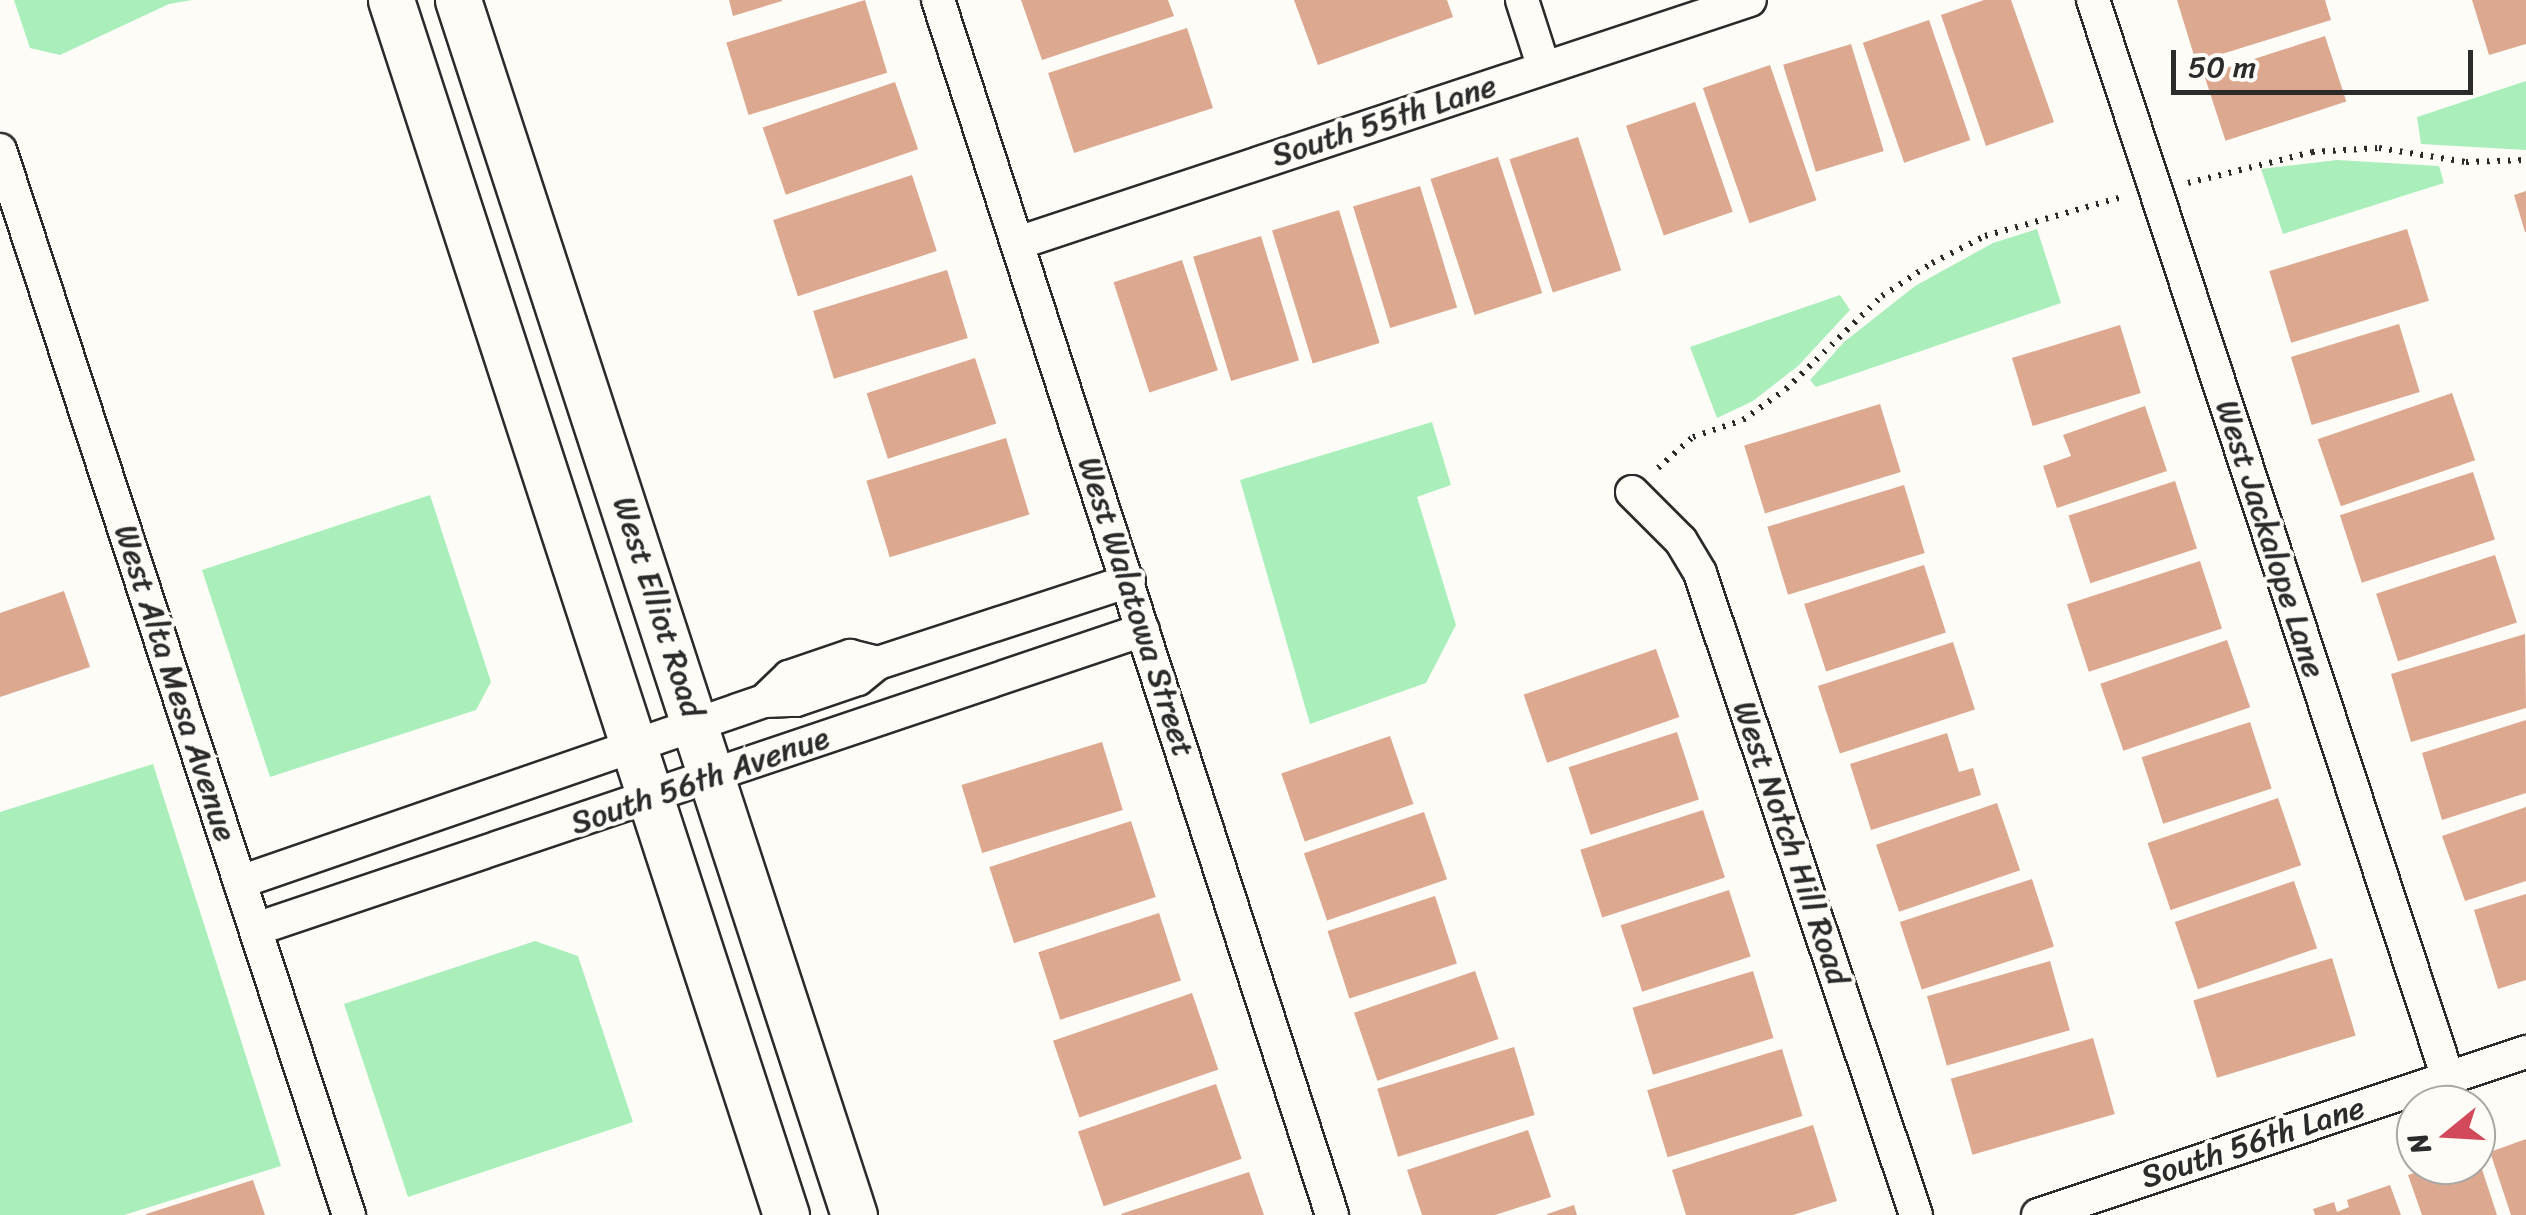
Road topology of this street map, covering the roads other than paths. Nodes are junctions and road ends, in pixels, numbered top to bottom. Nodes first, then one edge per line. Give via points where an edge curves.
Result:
1 (391, 0) edge
2 (458, 0) edge
3 (938, 0) edge
4 (1522, 0) edge
5 (1750, 0) edge
6 (2093, 0) edge
7 (1544, 68) junction
8 (0, 150) edge
9 (1018, 243) junction
10 (1632, 492) road end
11 (1128, 581) junction
12 (1142, 630) junction
13 (878, 664) junction
14 (894, 714) junction
15 (696, 724) junction
16 (633, 747) junction
17 (712, 775) junction
18 (649, 797) junction
19 (240, 882) junction
20 (256, 929) junction
21 (2526, 1052) edge
22 (2448, 1078) junction
23 (349, 1215) edge
24 (786, 1215) edge
25 (854, 1215) edge
26 (1332, 1215) edge
27 (1916, 1215) edge
28 (2038, 1215) edge

1 - 16 main road, West Elliot Road
2 - 15 main road, West Elliot Road
3 - 9 street, West Walatowa Street
4 - 7 street
5 - 7 street, South 55th Lane
6 - 22 street, West Jackalope Lane
7 - 9 street, South 55th Lane
8 - 19 street, West Alta Mesa Avenue
9 - 11 street, West Walatowa Street
10 - 27 street, West Notch Hill Road via 1659,515 1700,573
11 - 12 street, West Walatowa Street
11 - 13 street, South 56th Avenue
12 - 14 street, South 56th Avenue
12 - 26 street, West Walatowa Street
13 - 14 street
13 - 15 street, South 56th Avenue via 850,656 789,678 764,701
14 - 17 street, South 56th Avenue
15 - 16 street, South 56th Avenue
15 - 17 main road, West Elliot Road
16 - 18 main road, West Elliot Road
16 - 19 street, South 56th Avenue
17 - 18 street, South 56th Avenue
17 - 25 main road, West Elliot Road
18 - 20 street, South 56th Avenue
18 - 24 main road, West Elliot Road
19 - 20 street, West Alta Mesa Avenue
20 - 23 street, West Alta Mesa Avenue
21 - 22 street, South 56th Lane
22 - 28 street, South 56th Lane

